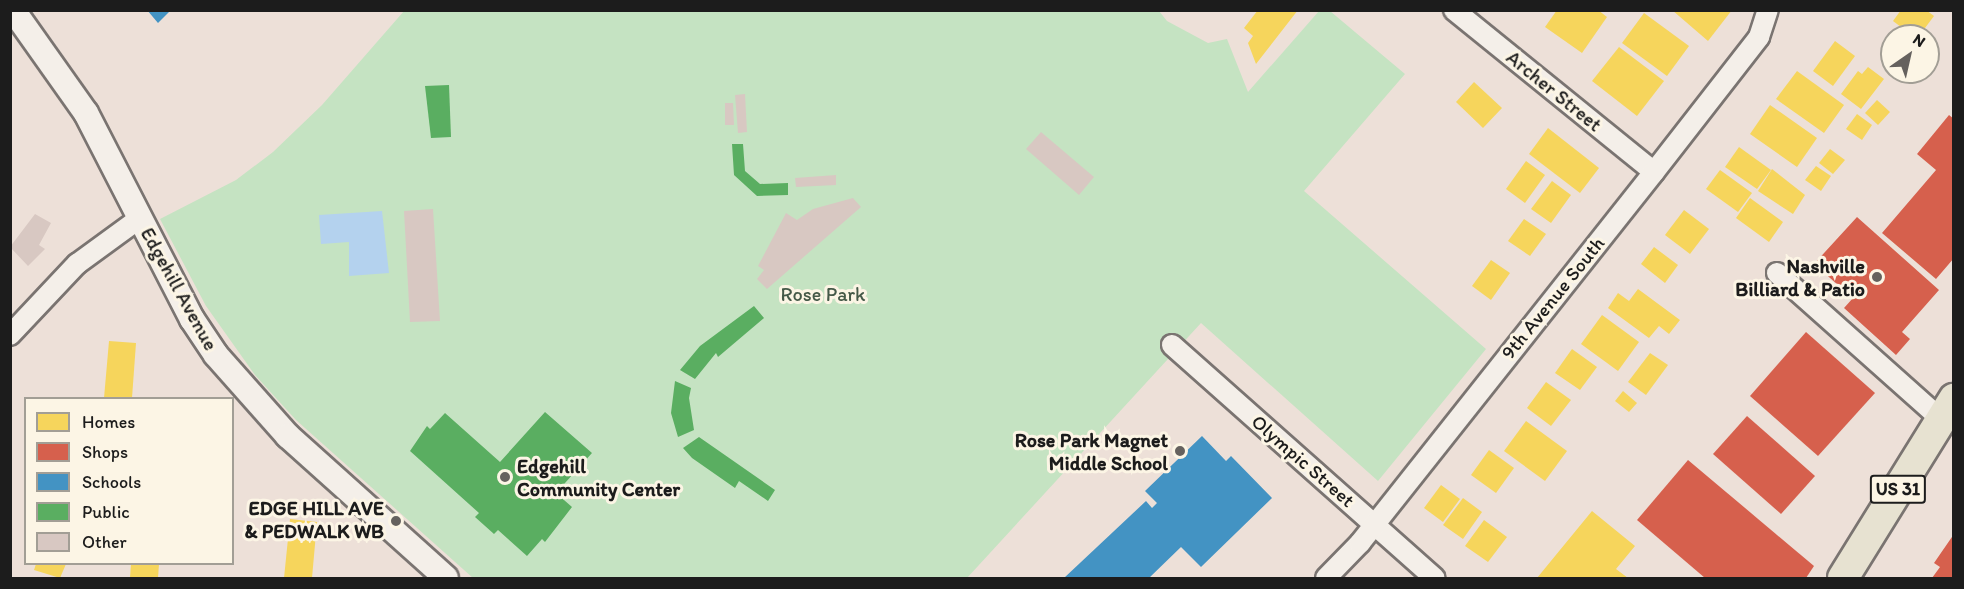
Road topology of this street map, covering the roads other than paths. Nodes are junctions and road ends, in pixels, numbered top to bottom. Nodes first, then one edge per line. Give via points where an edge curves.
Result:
1 (13, 10) edge
2 (1454, 10) edge
3 (1768, 10) edge
4 (1654, 172) junction
5 (140, 218) junction
6 (1777, 273) dead end
7 (10, 334) edge
8 (1172, 345) dead end
9 (1949, 408) edge
10 (1374, 523) junction
11 (446, 579) edge
12 (1326, 579) edge
13 (1434, 579) edge
14 (1843, 579) edge

1 - 5 street, Edgehill Avenue via 86,113
2 - 4 street, Archer Street
3 - 4 street, 9th Avenue South via 1759,37
4 - 10 street, 9th Avenue South
5 - 7 street via 77,264
5 - 11 street, Edgehill Avenue via 192,319 240,387 288,436
6 - 9 street
8 - 10 street, Olympic Street
9 - 14 main road, US 31
10 - 12 street, 9th Avenue South
10 - 13 street, Olympic Street

